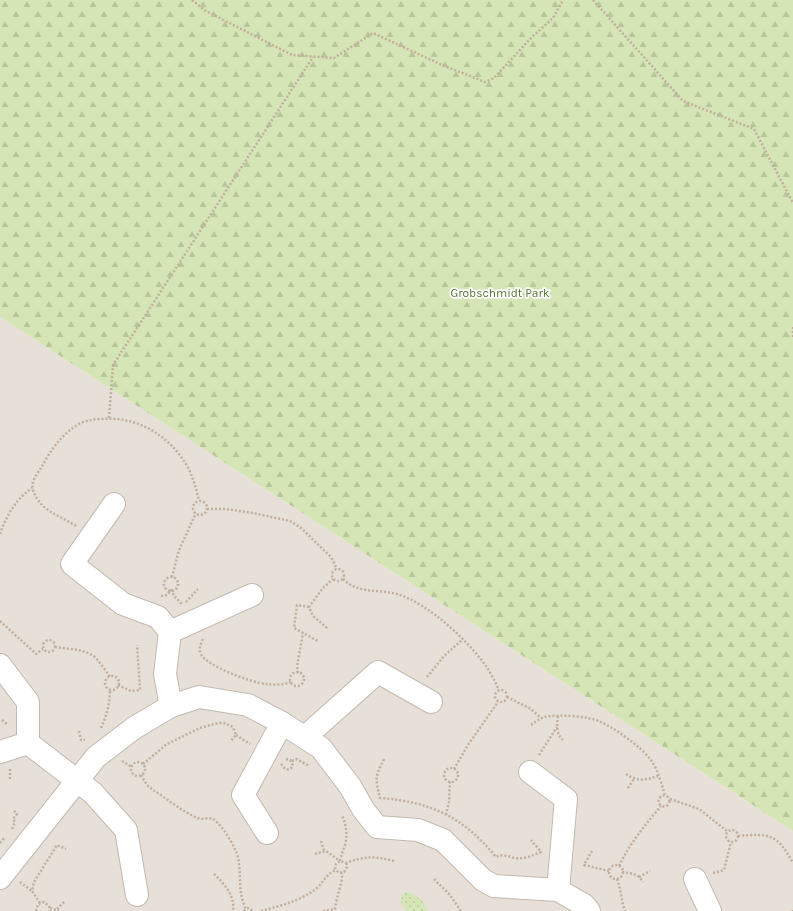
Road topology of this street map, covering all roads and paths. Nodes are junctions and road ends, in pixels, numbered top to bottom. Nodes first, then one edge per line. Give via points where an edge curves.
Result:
1 (192, 0) edge
2 (563, 0) edge
3 (593, 0) edge
4 (313, 56) junction
5 (793, 202) edge
6 (793, 328) edge
7 (793, 338) edge
8 (109, 418) junction
9 (32, 488) junction
10 (199, 501) junction
11 (114, 504) dead end
12 (207, 509) junction
13 (196, 513) junction
14 (0, 534) edge
15 (90, 536) junction
16 (337, 569) junction
17 (172, 577) junction
18 (333, 579) junction
19 (343, 579) junction
20 (252, 595) dead end
21 (309, 607) junction
22 (0, 621) edge
23 (327, 628) dead end
24 (170, 632) junction
25 (303, 633) junction
26 (204, 636) dead end
27 (462, 640) junction
28 (318, 641) dead end
29 (137, 645) dead end
30 (56, 647) junction
31 (43, 649) junction
32 (0, 665) edge
33 (298, 673) junction
34 (110, 677) junction
35 (291, 682) junction
36 (118, 685) junction
37 (110, 690) junction
38 (499, 690) junction
39 (422, 697) joint
40 (507, 697) junction
41 (498, 702) junction
42 (171, 706) junction
43 (558, 716) junction
44 (541, 718) junction
45 (282, 723) junction
46 (531, 725) dead end
47 (557, 727) junction
48 (101, 730) dead end
49 (79, 731) dead end
50 (305, 737) junction
51 (87, 740) dead end
52 (563, 740) dead end
53 (28, 742) junction
54 (230, 742) dead end
55 (0, 752) edge
56 (384, 759) dead end
57 (292, 761) junction
58 (143, 764) junction
59 (312, 768) dead end
60 (454, 769) junction
61 (530, 772) joint
62 (626, 774) dead end
63 (141, 775) junction
64 (658, 776) junction
65 (634, 779) junction
66 (77, 781) junction
67 (450, 781) junction
68 (628, 788) dead end
69 (665, 795) junction
70 (670, 799) junction
71 (661, 806) junction
72 (14, 811) dead end
73 (341, 811) dead end
74 (446, 815) junction
75 (727, 831) junction
76 (267, 833) dead end
77 (738, 836) junction
78 (531, 840) dead end
79 (321, 841) dead end
80 (731, 842) junction
81 (0, 843) edge
82 (66, 849) dead end
83 (324, 851) junction
84 (592, 851) dead end
85 (315, 854) dead end
86 (340, 861) junction
87 (394, 861) dead end
88 (346, 863) junction
89 (793, 863) edge
90 (619, 866) junction
91 (336, 870) junction
92 (609, 871) junction
93 (650, 871) dead end
94 (622, 872) junction
95 (342, 873) junction
96 (214, 874) dead end
97 (640, 876) junction
98 (0, 878) edge
99 (434, 879) dead end
100 (617, 879) junction
101 (695, 879) joint
102 (643, 882) dead end
103 (558, 890) junction
104 (137, 895) dead end
105 (64, 901) dead end
106 (40, 903) junction
107 (50, 909) edge
108 (58, 910) edge
109 (245, 910) edge
110 (36, 911) edge
111 (233, 911) edge
112 (253, 911) edge
113 (261, 911) edge
114 (323, 911) edge
115 (461, 911) edge
116 (589, 911) edge
117 (625, 911) edge
118 (710, 911) edge

1 - 4 path via 206,12 292,55
2 - 4 path via 553,18 494,78 485,82 373,33 334,58
3 - 5 path via 683,101 754,129
4 - 8 path via 113,364
6 - 7 path
8 - 9 path via 94,419 81,424 64,436 46,458
8 - 10 path via 138,424 168,441 187,465
9 - 14 path via 7,516
9 - 15 path via 43,507
10 - 12 path via 205,503
10 - 13 path via 194,505
11 - 15 lane
12 - 13 path via 202,514
12 - 16 path via 226,509 290,521 331,557
13 - 17 path via 179,550
15 - 24 lane via 72,564 123,604 158,617
16 - 18 path via 332,573
16 - 19 path via 344,573
17 - 17 path via 164,581 165,588 169,590 175,589 177,585 177,581
18 - 19 path via 338,582
18 - 21 path
19 - 27 path via 361,590 396,594 412,599 450,627
20 - 24 lane
21 - 23 path via 313,616
21 - 25 path via 297,605 294,628
22 - 31 path via 36,654
24 - 42 lane via 165,674
25 - 28 path
25 - 33 path
26 - 35 path via 199,649 201,655 211,664 254,682 278,685
27 - 38 path via 487,668
27 - 39 path via 444,656
29 - 36 path via 140,690 131,691
30 - 31 path via 50,653
30 - 31 path via 49,640 44,643
30 - 34 path via 89,654 96,658
32 - 53 lane via 28,702
33 - 35 path via 292,676
33 - 35 path via 303,677 303,683 295,686
34 - 36 path via 117,679
34 - 37 path via 105,683
36 - 37 path
37 - 48 path via 110,701
38 - 40 path via 505,692
38 - 41 path via 495,696
39 - 50 lane via 378,672
40 - 41 path via 504,702
40 - 44 path via 531,709
41 - 60 path
42 - 45 lane via 199,696 248,705
42 - 66 lane via 134,728 96,757
43 - 44 path
43 - 47 path
43 - 64 path via 588,718 601,722 636,745 649,758
44 - 46 path
45 - 50 lane
45 - 76 lane via 243,795
47 - 52 path
47 - 61 path
49 - 51 path via 81,740
50 - 103 lane via 321,748 378,827 418,830 443,840 482,880 494,886
53 - 55 lane
53 - 66 lane
54 - 58 path via 236,735 233,727 230,724 218,723 200,728 167,744
56 - 74 path via 376,774 380,798 422,804
57 - 57 path via 291,769 283,768 284,760
57 - 59 path via 297,759
58 - 63 path via 145,770
58 - 63 path via 137,762 132,767 136,776
60 - 67 path via 458,776
60 - 67 path via 445,772 445,777
61 - 103 lane via 566,799
62 - 65 path
63 - 109 path via 153,790 198,818 212,818 226,834 235,847 238,858 241,897
64 - 65 path
64 - 69 path
65 - 68 path
66 - 98 lane
66 - 104 lane via 93,793 126,830
67 - 74 path
69 - 70 path
69 - 71 path via 658,800
70 - 71 path via 668,805
70 - 75 path via 698,809
71 - 90 path via 638,834
72 - 81 path via 17,814 13,819 14,827
73 - 86 path via 347,835
74 - 78 path via 482,840 496,857 506,855 523,858 541,852
75 - 77 path via 733,830
75 - 80 path via 725,837
77 - 80 path
77 - 89 path via 763,834 770,837 779,843
79 - 83 path
80 - 101 path via 724,870
82 - 106 path via 57,845 34,882 32,891
83 - 85 path
83 - 86 path
84 - 92 path via 584,865
86 - 88 path
86 - 91 path via 336,864
87 - 88 path via 363,858
88 - 95 path via 347,869
90 - 92 path via 613,866
90 - 94 path
91 - 95 path
91 - 113 path via 305,895 289,903
92 - 100 path via 611,877
93 - 97 path
94 - 97 path
94 - 100 path via 621,877
95 - 114 path via 335,909
96 - 111 path via 229,890
97 - 102 path
99 - 115 path
100 - 117 path
101 - 118 lane
103 - 116 lane via 584,905
105 - 108 path
106 - 107 path via 46,903
106 - 110 path
107 - 108 path
109 - 112 path

